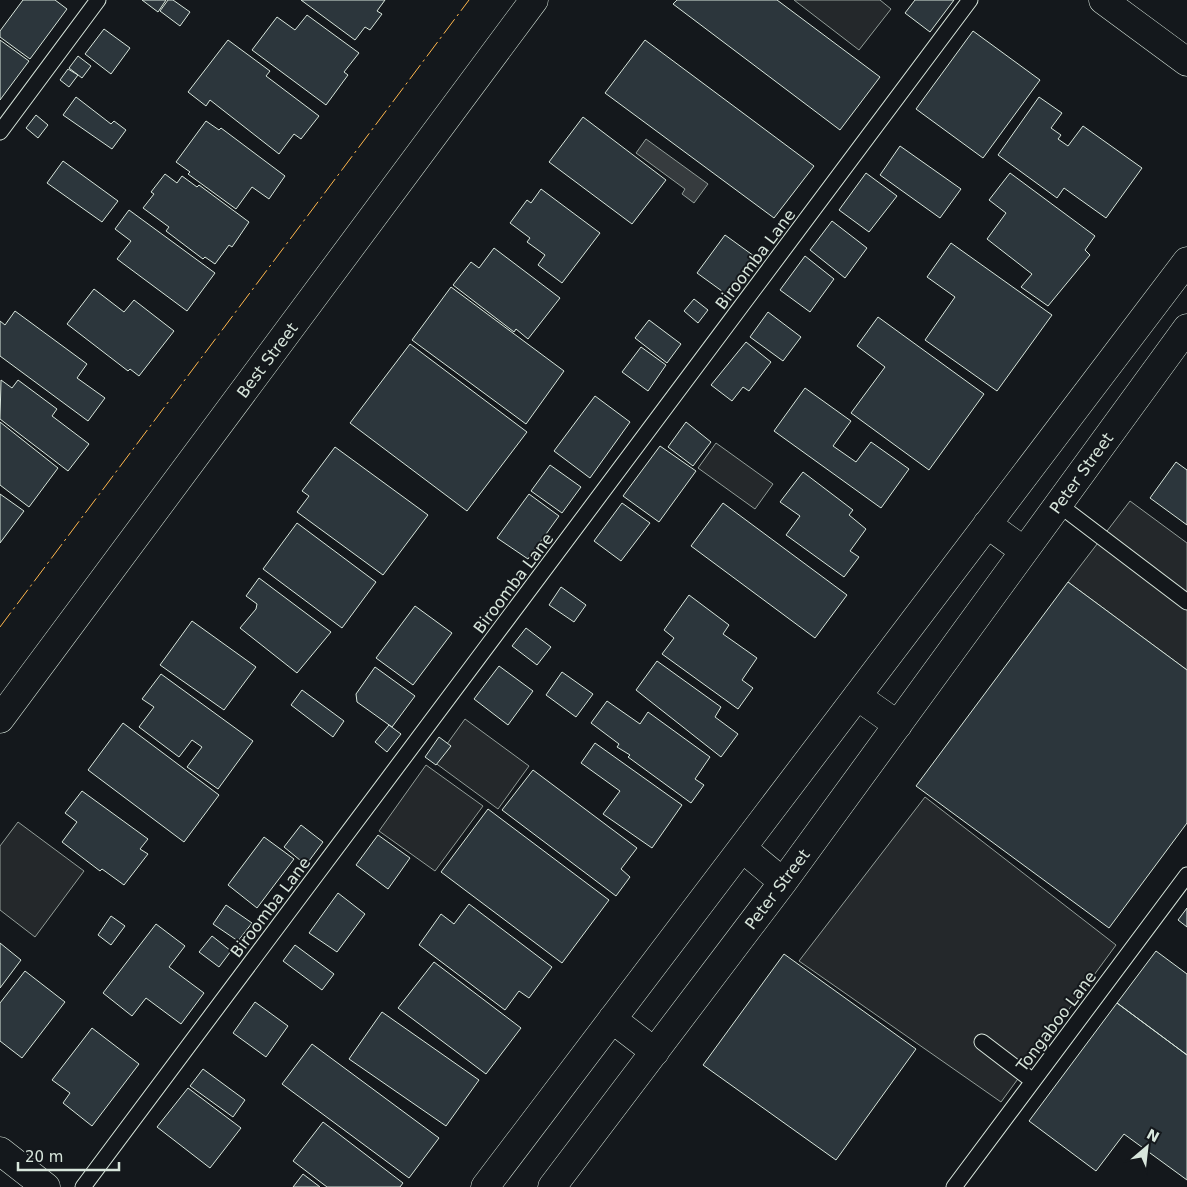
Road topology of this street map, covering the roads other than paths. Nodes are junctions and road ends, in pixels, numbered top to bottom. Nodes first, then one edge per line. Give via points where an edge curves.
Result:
1 (98, 0) edge
2 (534, 0) edge
3 (970, 0) edge
4 (1103, 0) edge
5 (1187, 62) edge
6 (0, 132) edge
7 (1187, 261) edge
8 (1187, 328) edge
9 (1104, 370) junction
10 (1139, 394) junction
11 (1058, 504) junction
12 (987, 524) junction
13 (1024, 551) junction
14 (1187, 602) edge
15 (857, 696) junction
16 (0, 719) edge
17 (898, 725) junction
18 (742, 848) junction
19 (1187, 875) edge
20 (783, 882) junction
21 (612, 1019) junction
22 (982, 1042) dead end
23 (655, 1052) junction
24 (1033, 1081) junction
25 (0, 1151) edge
26 (497, 1183) edge
27 (46, 1187) edge
28 (83, 1187) edge
29 (552, 1187) edge
30 (954, 1187) edge

1 - 6 lane
2 - 16 main road, Best Street
3 - 28 lane, Biroomba Lane
4 - 5 main road
7 - 9 main road
8 - 10 main road, Peter Street
9 - 10 main road
9 - 12 main road
10 - 11 main road, Peter Street
11 - 13 main road, Peter Street
11 - 14 lane
12 - 13 main road
12 - 15 main road
13 - 17 main road, Peter Street
15 - 17 main road
15 - 18 main road
17 - 20 main road, Peter Street
18 - 20 main road
18 - 21 main road
19 - 24 lane, Tongaboo Lane
20 - 23 main road, Peter Street
21 - 23 main road
21 - 26 main road
22 - 24 lane
23 - 29 main road, Peter Street
24 - 30 lane, Tongaboo Lane
25 - 27 main road

